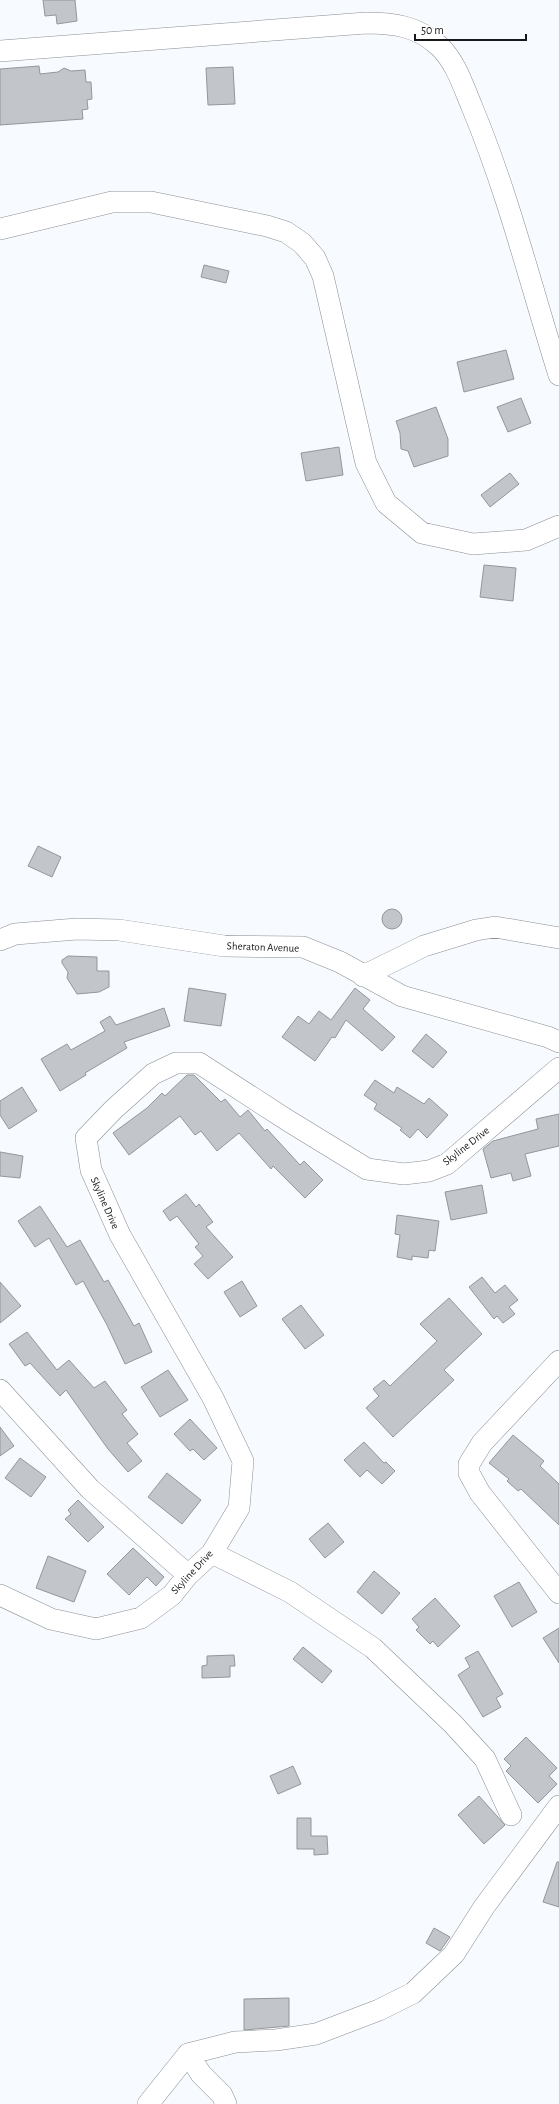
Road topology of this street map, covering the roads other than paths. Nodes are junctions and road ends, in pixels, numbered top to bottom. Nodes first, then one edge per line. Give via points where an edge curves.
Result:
1 (0, 51) edge
2 (0, 229) edge
3 (559, 375) edge
4 (559, 526) edge
5 (559, 938) edge
6 (0, 940) edge
7 (363, 976) junction
8 (559, 1042) edge
9 (559, 1068) edge
10 (559, 1361) edge
11 (0, 1390) edge
12 (212, 1553) junction
13 (188, 1575) junction
14 (559, 1593) edge
15 (0, 1595) edge
16 (559, 1806) edge
17 (511, 1815) dead end
18 (188, 2054) junction
19 (148, 2104) edge
20 (226, 2104) edge

1 - 3 street via 366,23 392,23 418,31 439,46 455,68 485,139
2 - 4 street via 112,202 151,202 286,232 302,243 315,258 323,276 366,463 386,502 422,534 472,544 526,540
5 - 7 street via 495,927 476,930 424,946
6 - 7 street, Sheraton Avenue via 15,934 77,929 119,930 224,946 303,947 340,962
7 - 8 street, Sheraton Avenue via 402,996
9 - 12 street, Skyline Drive via 447,1164 429,1171 404,1174 367,1169 199,1063 176,1063 153,1074 86,1138 91,1170 120,1235 213,1398 243,1461 239,1508
10 - 14 street via 482,1443 469,1464 468,1473 480,1493
11 - 13 street via 90,1490
12 - 13 street, Skyline Drive
12 - 17 street via 290,1592 373,1648 453,1724 485,1759
13 - 15 street, Skyline Drive via 172,1595 140,1618 96,1629 51,1619
16 - 18 street via 484,1908 454,1954 413,1993 379,2010 316,2034 276,2040 235,2042
18 - 19 street
18 - 20 street via 201,2074 222,2095

